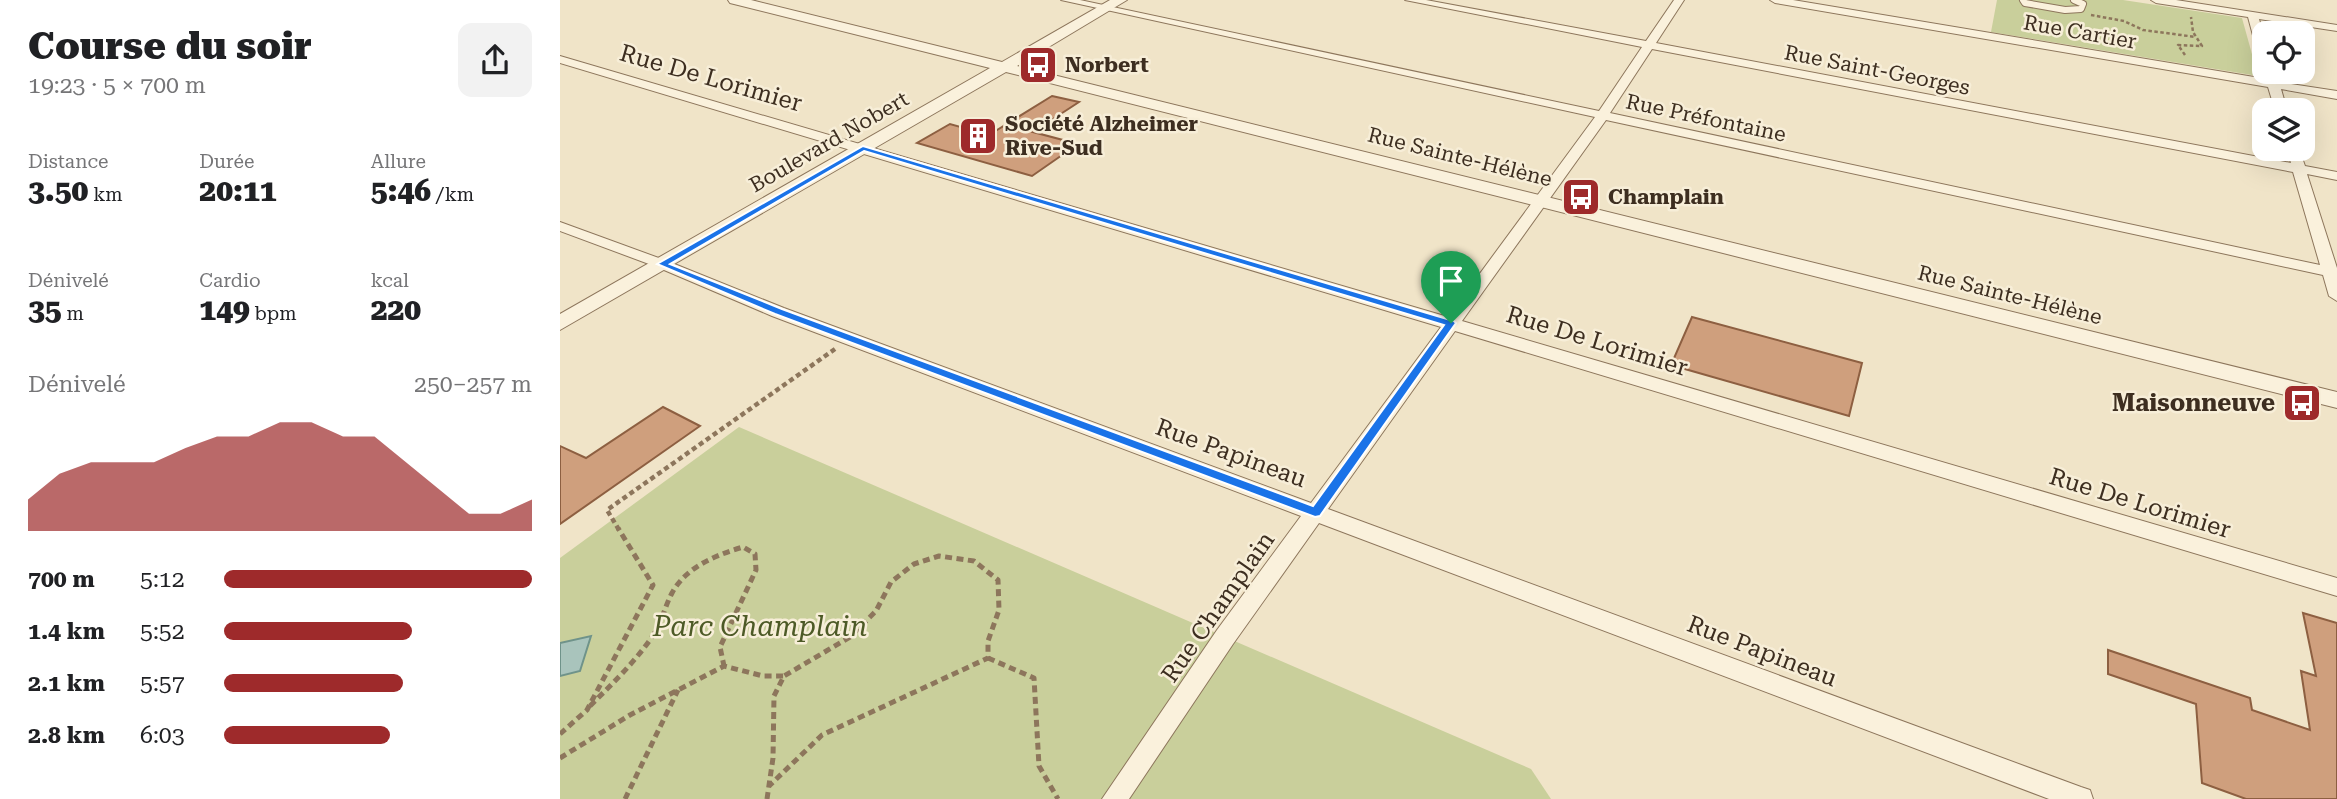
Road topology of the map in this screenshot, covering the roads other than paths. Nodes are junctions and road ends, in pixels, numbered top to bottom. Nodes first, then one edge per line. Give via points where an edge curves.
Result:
1 (735, 0) edge
2 (1066, 0) edge
3 (1410, 0) edge
4 (1679, 0) edge
5 (1775, 0) edge
6 (2023, 0) edge
7 (2074, 0) edge
8 (2156, 0) edge
9 (1112, 4) edge
10 (2253, 15) junction
11 (2255, 21) edge
12 (2337, 28) edge
13 (1649, 46) junction
14 (560, 59) edge
15 (1003, 67) junction
16 (2252, 76) edge
17 (2295, 84) edge
18 (2337, 95) edge
19 (1602, 116) junction
20 (863, 148) junction
21 (2297, 161) edge
22 (2299, 169) junction
23 (2337, 176) edge
24 (1540, 201) junction
25 (560, 226) edge
26 (662, 264) junction
27 (2333, 272) edge
28 (2337, 296) edge
29 (560, 323) edge
30 (1451, 323) junction
31 (2337, 400) edge
32 (1315, 512) junction
33 (2337, 587) edge
34 (1114, 799) edge
35 (2081, 799) edge

1 - 15 street, Rue Sainte-Hélène
2 - 9 street, Rue Préfontaine
3 - 13 street, Rue Saint-Georges
4 - 13 street, Rue Champlain
5 - 16 street, Rue Cartier via 2195,71
6 - 7 lane via 2045,7 2081,9 2083,4
8 - 10 street
9 - 15 street, Boulevard Nobert
9 - 19 street, Rue Préfontaine
10 - 11 street
10 - 12 street
13 - 19 street, Rue Champlain
13 - 22 street, Rue Saint-Georges
14 - 20 street, Rue De Lorimier
15 - 20 street, Boulevard Nobert
15 - 24 street, Rue Sainte-Hélène
17 - 18 street, Rue Cartier
19 - 24 street, Rue Champlain
19 - 27 street, Rue Préfontaine
20 - 26 street, Boulevard Nobert
20 - 30 street, Rue De Lorimier
21 - 22 street
22 - 23 street, Rue Saint-Georges
22 - 27 street
24 - 30 street, Rue Champlain
24 - 31 street, Rue Sainte-Hélène
25 - 26 street, Rue Papineau
26 - 29 street, Boulevard Nobert
26 - 32 street, Rue Papineau
27 - 28 street
30 - 32 street, Rue Champlain
30 - 33 street, Rue De Lorimier
32 - 34 street, Rue Champlain
32 - 35 street, Rue Papineau

